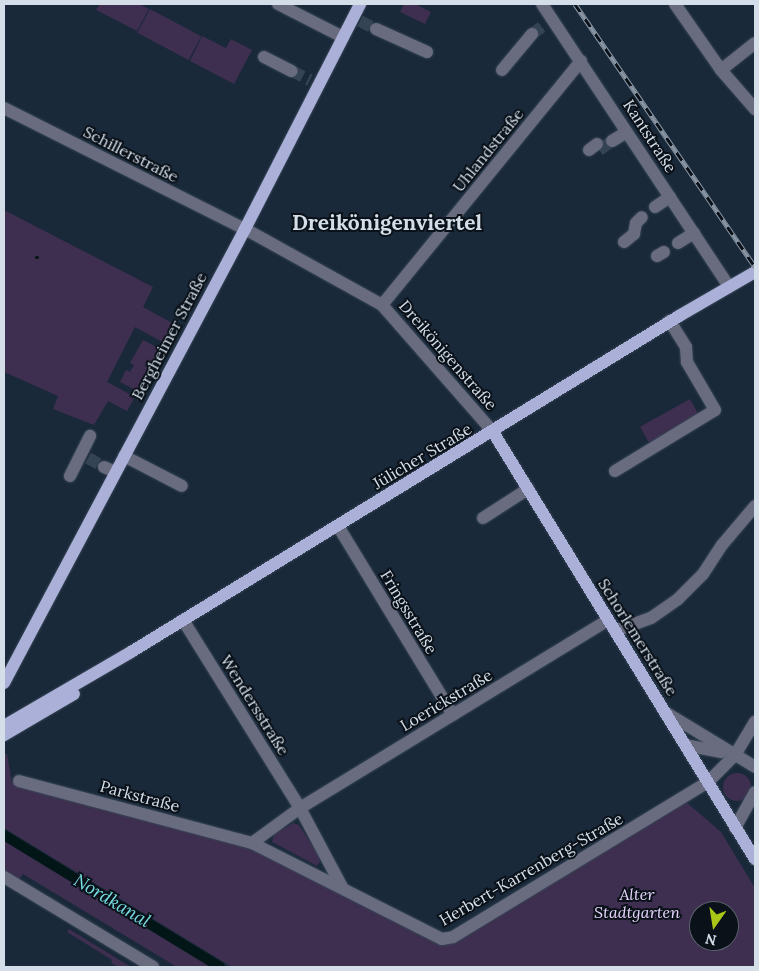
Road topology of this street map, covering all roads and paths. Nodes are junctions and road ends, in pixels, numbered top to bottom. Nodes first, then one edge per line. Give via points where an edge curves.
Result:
1 (278, 4) edge
2 (360, 4) edge
3 (542, 4) edge
4 (675, 4) edge
5 (376, 29) tunnel mouth
6 (532, 34) tunnel mouth
7 (343, 37) junction
8 (755, 43) edge
9 (428, 52) dead end
10 (264, 57) dead end
11 (581, 62) junction
12 (502, 70) dead end
13 (721, 70) junction
14 (292, 71) tunnel mouth
15 (4, 108) edge
16 (755, 109) edge
17 (626, 129) junction
18 (611, 139) tunnel mouth
19 (670, 197) junction
20 (655, 207) dead end
21 (642, 217) dead end
22 (244, 229) junction
23 (694, 233) junction
24 (624, 242) dead end
25 (678, 243) dead end
26 (755, 272) edge
27 (729, 287) junction
28 (382, 305) junction
29 (670, 321) junction
30 (493, 432) junction
31 (90, 436) dead end
32 (124, 456) junction
33 (615, 470) dead end
34 (70, 476) dead end
35 (182, 486) dead end
36 (528, 489) junction
37 (755, 506) edge
38 (483, 518) dead end
39 (338, 526) junction
40 (183, 620) junction
41 (612, 625) junction
42 (131, 652) junction
43 (4, 683) edge
44 (665, 712) junction
45 (453, 715) junction
46 (6, 721) edge
47 (755, 722) edge
48 (4, 736) edge
49 (685, 745) junction
50 (735, 755) junction
51 (755, 767) edge
52 (19, 781) dead end
53 (708, 782) junction
54 (755, 792) edge
55 (300, 808) junction
56 (735, 828) junction
57 (252, 843) junction
58 (755, 859) edge
59 (5, 881) edge
60 (342, 887) junction
61 (153, 967) edge

1 - 7 street
2 - 7 main road, Bergheimer Straße via 357,19
3 - 11 street, Kantstraße via 548,22
4 - 13 street
5 - 9 street
6 - 12 street
7 - 22 main road, Bergheimer Straße via 314,82
8 - 13 street
10 - 14 street
11 - 17 street, Kantstraße
11 - 28 street, Uhlandstraße
13 - 16 street
15 - 22 street, Schillerstraße
17 - 18 street
17 - 19 street, Kantstraße
19 - 20 street
19 - 23 street, Kantstraße
21 - 24 street via 636,223 634,234
22 - 28 street, Dreikönigenstraße
22 - 32 main road, Bergheimer Straße
23 - 25 street
23 - 27 street, Kantstraße
26 - 27 main road, Jülicher Straße
27 - 29 main road, Jülicher Straße
28 - 30 street, Dreikönigenstraße
29 - 30 main road, Jülicher Straße
29 - 33 street via 686,347 687,362 715,410
30 - 36 main road, Schorlemerstraße
30 - 39 main road, Jülicher Straße
31 - 34 street via 84,457
32 - 35 street
32 - 43 main road, Bergheimer Straße via 110,470
36 - 38 street
36 - 41 main road, Schorlemerstraße
37 - 41 street, Loerickstraße via 728,537 703,574 678,599 651,618
39 - 40 main road, Jülicher Straße
39 - 45 street, Fringsstraße
40 - 42 main road, Jülicher Straße
40 - 55 street, Wendersstraße
41 - 44 main road, Schorlemerstraße
41 - 45 street, Loerickstraße
42 - 46 main road, Jülicher Straße
42 - 48 main road, Jülicher Straße via 83,688
44 - 49 main road, Schorlemerstraße
44 - 50 street
45 - 55 street, Loerickstraße
47 - 50 street, Herbert-Karrenberg-Straße
49 - 50 street
49 - 53 main road, Schorlemerstraße
50 - 51 street
50 - 53 street, Herbert-Karrenberg-Straße
52 - 57 street, Parkstraße
53 - 56 main road, Schorlemerstraße
53 - 60 street, Herbert-Karrenberg-Straße via 447,939 432,937
54 - 56 street
55 - 57 street, Loerickstraße
55 - 60 street, Wendersstraße
56 - 58 main road, Schorlemerstraße
57 - 60 street, Parkstraße
59 - 61 street

